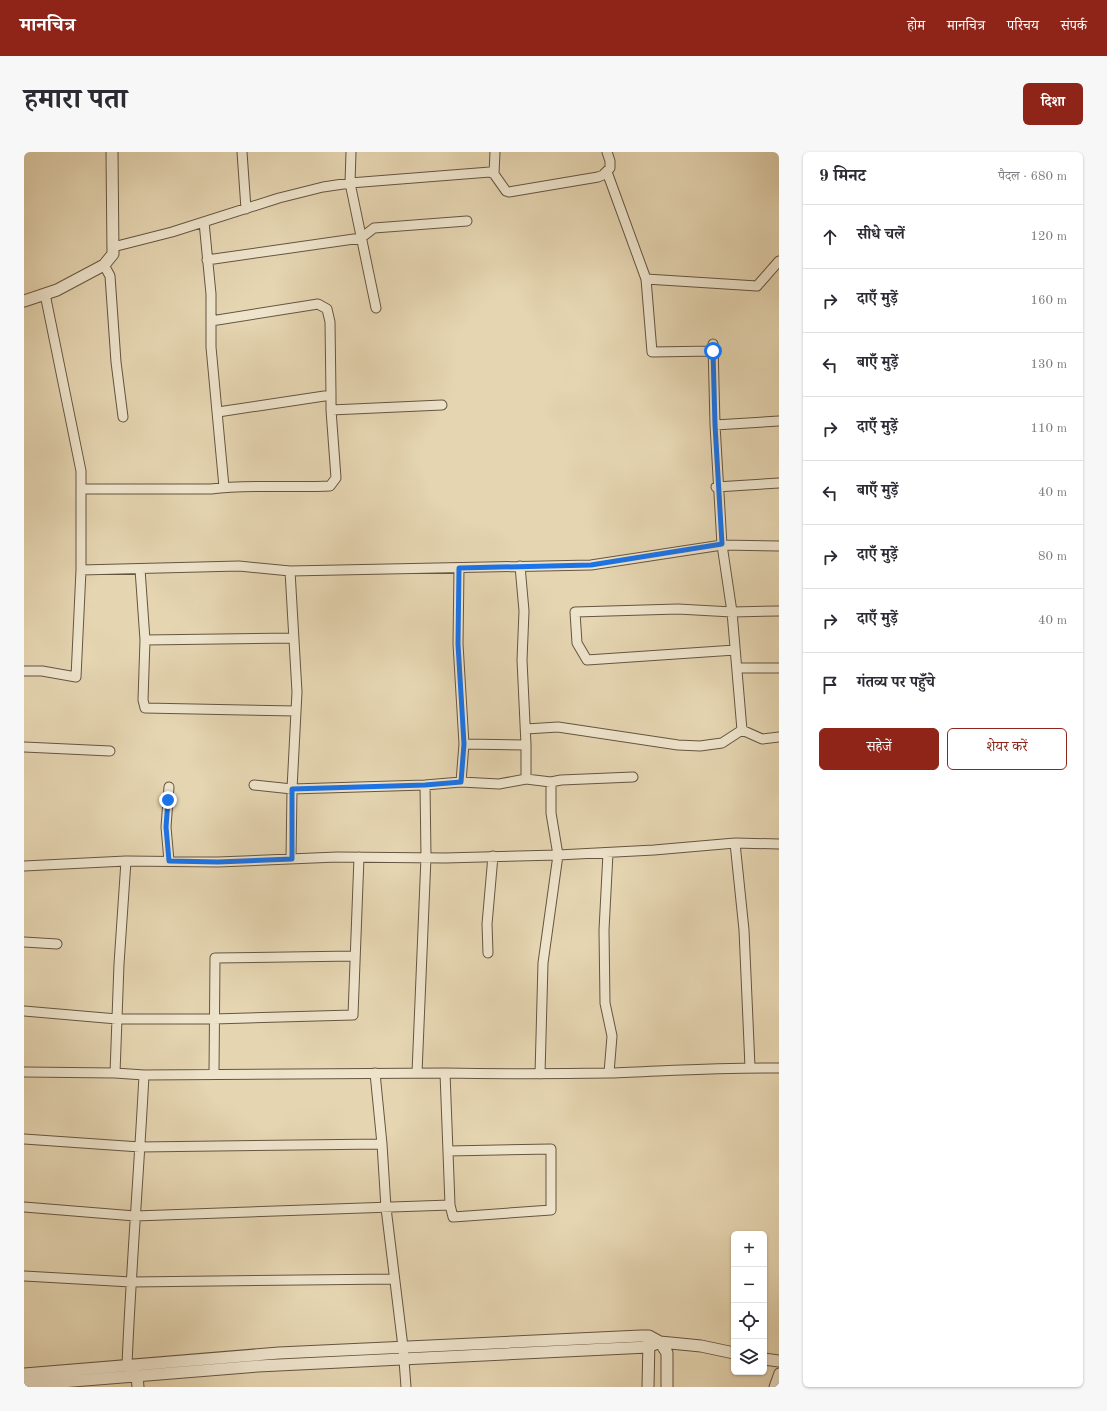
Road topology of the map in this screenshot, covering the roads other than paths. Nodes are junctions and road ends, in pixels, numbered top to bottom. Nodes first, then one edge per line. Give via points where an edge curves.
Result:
1 (112, 152) edge
2 (242, 152) edge
3 (351, 152) edge
4 (495, 152) edge
5 (607, 152) edge
6 (607, 172) junction
7 (494, 174) junction
8 (350, 183) junction
9 (246, 209) junction
10 (467, 221) dead end
11 (204, 222) junction
12 (361, 238) junction
13 (113, 247) junction
14 (208, 260) junction
15 (779, 261) edge
16 (104, 265) junction
17 (646, 279) junction
18 (45, 294) junction
19 (24, 301) edge
20 (376, 308) dead end
21 (211, 321) junction
22 (331, 395) junction
23 (442, 404) dead end
24 (331, 410) junction
25 (218, 412) junction
26 (124, 417) dead end
27 (779, 421) edge
28 (715, 425) junction
29 (779, 483) edge
30 (717, 486) junction
31 (224, 487) junction
32 (81, 489) junction
33 (722, 544) junction
34 (779, 546) edge
35 (520, 566) junction
36 (140, 568) junction
37 (459, 568) junction
38 (81, 570) junction
39 (290, 572) junction
40 (779, 611) edge
41 (732, 612) junction
42 (294, 638) junction
43 (145, 640) junction
44 (735, 650) junction
45 (737, 668) junction
46 (779, 668) edge
47 (24, 671) edge
48 (296, 712) junction
49 (526, 729) junction
50 (742, 730) junction
51 (779, 737) edge
52 (464, 744) junction
53 (526, 745) junction
54 (24, 747) edge
55 (110, 751) dead end
56 (632, 777) dead end
57 (526, 779) junction
58 (461, 782) junction
59 (551, 782) junction
60 (254, 785) dead end
61 (425, 785) junction
62 (169, 787) dead end
63 (292, 789) junction
64 (735, 843) junction
65 (779, 844) edge
66 (608, 852) junction
67 (558, 855) junction
68 (493, 856) junction
69 (359, 857) junction
70 (426, 857) junction
71 (292, 859) junction
72 (126, 861) junction
73 (169, 861) junction
74 (24, 866) edge
75 (24, 942) edge
76 (57, 944) dead end
77 (488, 953) dead end
78 (355, 956) junction
79 (24, 1011) edge
80 (117, 1018) junction
81 (214, 1019) junction
82 (750, 1067) junction
83 (779, 1068) edge
84 (24, 1072) edge
85 (115, 1073) junction
86 (375, 1073) junction
87 (417, 1073) junction
88 (445, 1073) junction
89 (609, 1073) junction
90 (144, 1074) junction
91 (214, 1074) junction
92 (540, 1074) junction
93 (24, 1139) edge
94 (382, 1144) junction
95 (140, 1147) junction
96 (448, 1151) junction
97 (450, 1205) junction
98 (24, 1207) edge
99 (386, 1208) junction
100 (135, 1216) junction
101 (24, 1276) edge
102 (394, 1279) junction
103 (130, 1282) junction
104 (649, 1342) junction
105 (660, 1342) junction
106 (402, 1347) junction
107 (731, 1352) edge
108 (404, 1359) junction
109 (767, 1359) edge
110 (779, 1362) edge
111 (127, 1365) junction
112 (779, 1373) edge
113 (24, 1374) edge
114 (137, 1376) junction
115 (126, 1382) edge
116 (59, 1384) edge
117 (24, 1385) edge
118 (138, 1387) edge
119 (406, 1387) edge
120 (648, 1387) edge
121 (667, 1387) edge
122 (774, 1387) edge

1 - 13 street
2 - 9 street
3 - 8 street
4 - 7 street
5 - 6 street via 610,168
6 - 7 street via 598,177 509,192
6 - 17 street
7 - 8 street via 470,173
8 - 9 street via 279,198
8 - 12 street
9 - 11 street
10 - 12 street via 374,228
11 - 13 street
11 - 14 street
12 - 14 street
12 - 20 street
13 - 16 street via 113,254
14 - 21 street
15 - 17 street via 757,286
16 - 18 street
16 - 26 street via 110,276 116,362
17 - 28 street via 652,352 713,348
18 - 19 street
18 - 32 street via 81,471
21 - 22 street via 318,304 327,309 330,322
21 - 25 street
22 - 24 street
22 - 25 street
23 - 24 street
24 - 31 street via 336,478 330,486
25 - 31 street
27 - 28 street
28 - 30 street
29 - 30 street
30 - 33 street
31 - 32 street
32 - 38 street
33 - 34 street
33 - 35 street via 591,565
33 - 41 street
35 - 37 street
35 - 49 street via 524,611 522,660
36 - 38 street
36 - 39 street via 239,566
36 - 43 street
37 - 39 street
37 - 52 street via 458,644
38 - 47 street via 76,677 42,671
39 - 42 street
40 - 41 street
41 - 44 street
41 - 44 street via 678,608 575,612 577,643 587,660
42 - 43 street
42 - 48 street
43 - 48 street via 145,708
44 - 45 street
45 - 46 street
45 - 50 street
48 - 63 street
49 - 50 street via 558,727 700,746 722,743
49 - 53 street
50 - 51 street via 762,739
52 - 53 street
52 - 58 street
53 - 57 street
54 - 55 street
56 - 59 street
57 - 58 street via 499,784
57 - 59 street
58 - 61 street
59 - 67 street via 551,813
60 - 63 street
61 - 63 street
61 - 70 street
62 - 73 street via 166,827
63 - 71 street
64 - 65 street
64 - 66 street
64 - 82 street via 744,930
66 - 67 street
66 - 89 street via 604,930 605,1003 612,1036
67 - 68 street
67 - 92 street via 543,963
68 - 70 street
68 - 77 street via 487,924
69 - 70 street
69 - 71 street
69 - 78 street
70 - 87 street
71 - 73 street
72 - 73 street
72 - 74 street
72 - 80 street
75 - 76 street
78 - 81 street via 353,1015
78 - 81 street via 215,958
79 - 80 street
80 - 81 street
80 - 85 street
81 - 91 street
82 - 83 street
82 - 89 street
84 - 85 street
85 - 90 street
86 - 87 street
86 - 91 street
86 - 94 street
87 - 88 street
88 - 92 street
88 - 96 street
89 - 92 street
90 - 91 street
90 - 95 street
93 - 95 street
94 - 95 street
94 - 99 street
95 - 100 street
96 - 97 street
96 - 97 street via 551,1150 551,1210 453,1217
97 - 99 street
98 - 100 street
99 - 100 street
99 - 102 street
100 - 103 street
101 - 103 street
102 - 103 street
102 - 106 street
103 - 111 street
104 - 105 street
104 - 106 street
104 - 108 street
104 - 120 street
105 - 107 street
105 - 121 street via 667,1353
106 - 108 street
106 - 111 street via 279,1353
108 - 114 street via 258,1366
108 - 119 street
109 - 110 street
111 - 113 street
111 - 114 street
111 - 115 street
112 - 122 street
114 - 115 street
114 - 118 street
115 - 116 street
116 - 117 street

